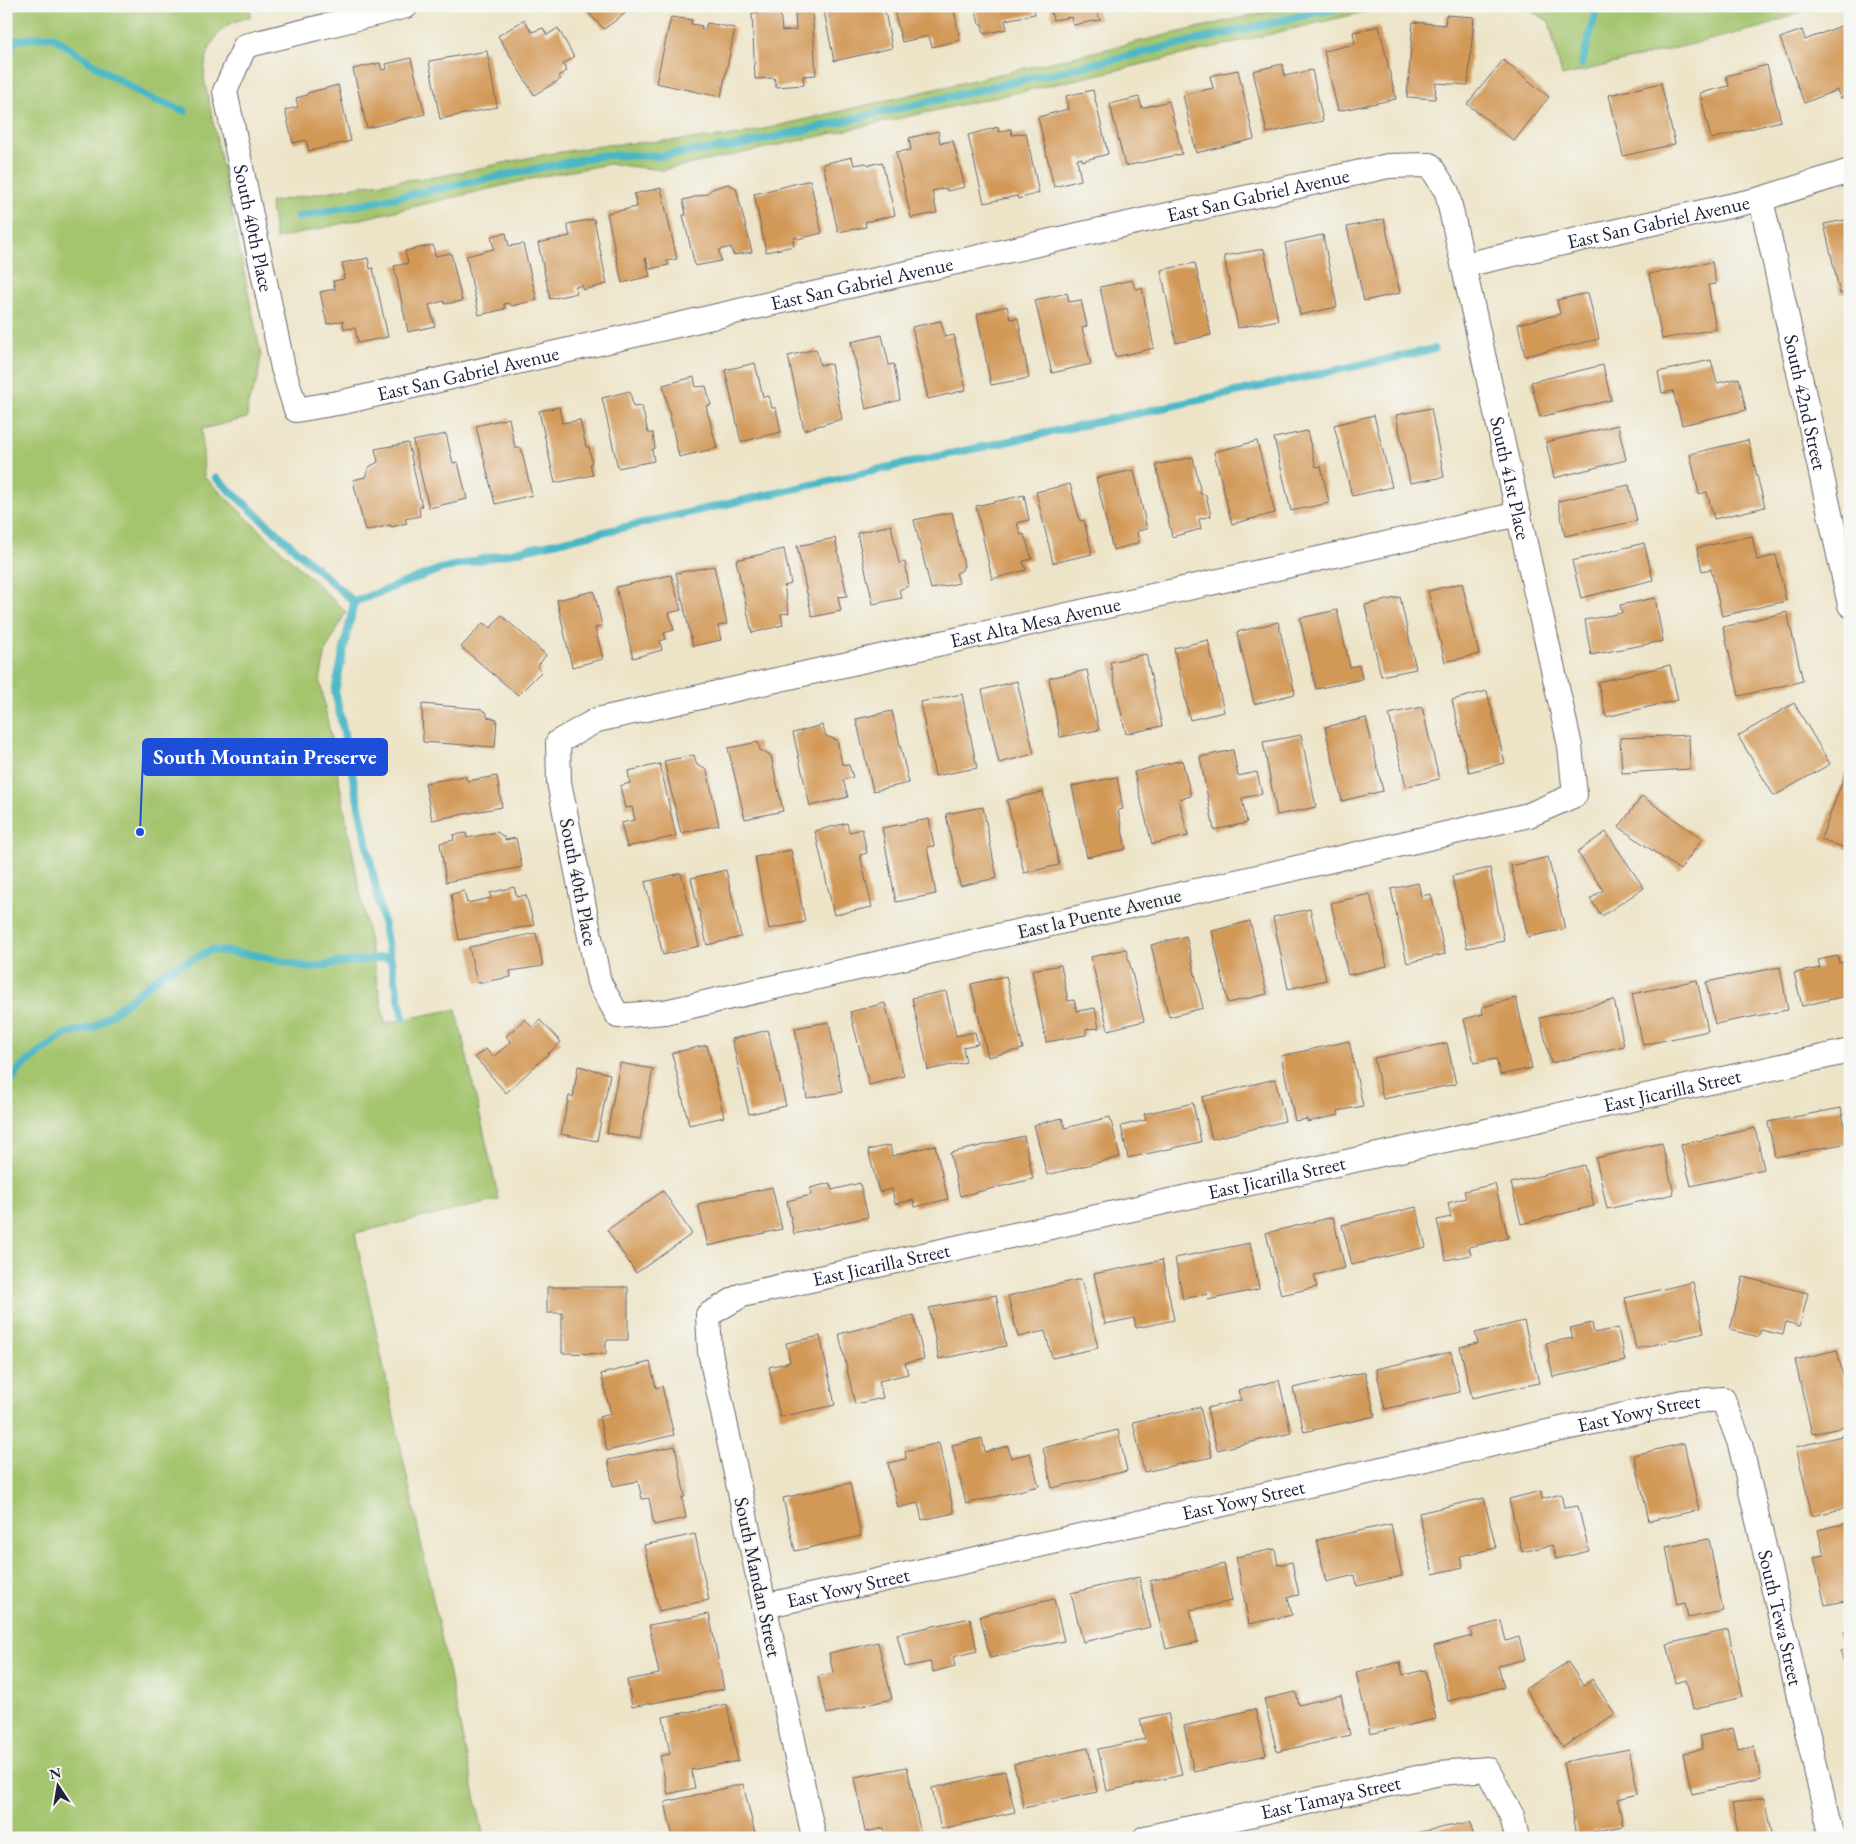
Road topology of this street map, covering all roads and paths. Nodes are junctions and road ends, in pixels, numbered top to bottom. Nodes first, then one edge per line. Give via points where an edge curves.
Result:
1 (406, 6) edge
2 (1430, 165) joint
3 (1850, 171) edge
4 (1761, 199) junction
5 (1464, 265) junction
6 (296, 410) joint
7 (1519, 514) junction
8 (1850, 605) edge
9 (558, 742) joint
10 (1575, 795) joint
11 (618, 1016) joint
12 (1850, 1051) edge
13 (708, 1315) joint
14 (1723, 1399) joint
15 (764, 1606) junction
16 (814, 1838) edge
17 (1145, 1838) edge
18 (1517, 1838) edge
19 (1832, 1838) edge

1 - 6 street, South 40th Place via 245,46 225,91 283,368
2 - 5 street, South 41st Place via 1447,192
2 - 6 street, East San Gabriel Avenue via 1388,166
3 - 4 street, East San Gabriel Avenue
4 - 5 street, East San Gabriel Avenue
4 - 8 street, South 42nd Street
5 - 7 street, South 41st Place
7 - 9 street, East Alta Mesa Avenue via 597,720
7 - 10 street, South 41st Place via 1570,746
9 - 11 street, South 40th Place via 559,782 599,982
10 - 11 street, East la Puente Avenue via 1530,816 665,1012
12 - 13 street, East Jicarilla Street via 742,1295
13 - 15 street, South Mandan Street via 710,1352
14 - 15 street, East Yowy Street via 1683,1402
14 - 19 street, South Tewa Street via 1740,1444
15 - 16 street, South Mandan Street
17 - 18 street, East Tamaya Street via 1440,1773 1487,1770 1512,1816

